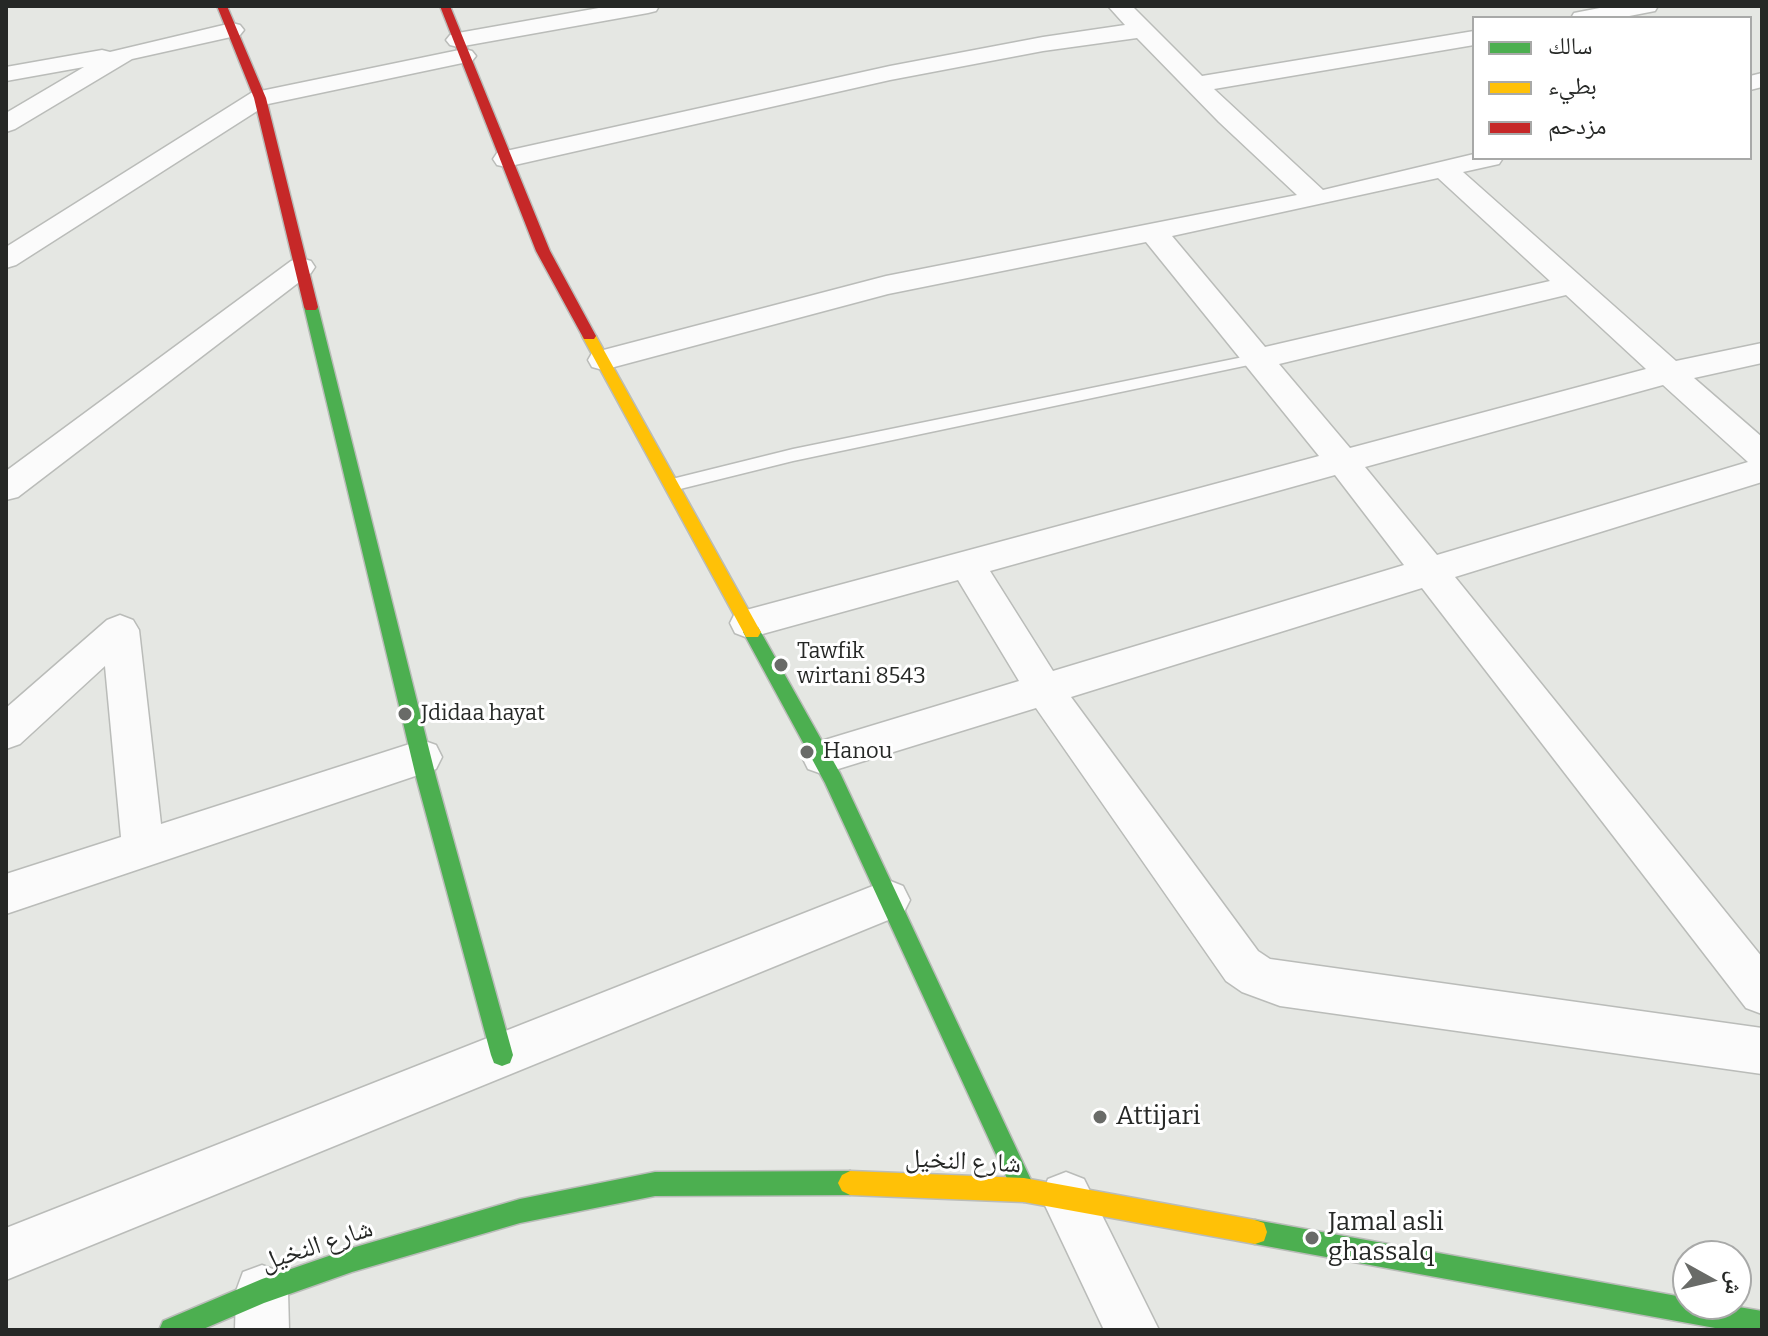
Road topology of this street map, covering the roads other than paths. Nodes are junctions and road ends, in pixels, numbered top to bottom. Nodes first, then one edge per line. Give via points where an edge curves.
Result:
1 (222, 6) edge
2 (445, 6) edge
3 (648, 6) edge
4 (1119, 6) edge
5 (1647, 6) edge
6 (1593, 16) edge
7 (232, 30) junction
8 (1142, 30) junction
9 (1472, 38) edge
10 (461, 48) junction
11 (124, 54) junction
12 (6, 74) edge
13 (1198, 84) junction
14 (260, 98) junction
15 (6, 124) edge
16 (506, 159) junction
17 (1480, 160) edge
18 (1442, 168) junction
19 (1317, 199) junction
20 (1153, 232) junction
21 (6, 259) edge
22 (301, 267) junction
23 (1571, 285) junction
24 (1762, 353) edge
25 (1258, 359) junction
26 (603, 360) junction
27 (1668, 373) junction
28 (1762, 456) edge
29 (1342, 461) junction
30 (1762, 470) edge
31 (672, 485) junction
32 (6, 488) edge
33 (966, 563) junction
34 (1429, 572) junction
35 (748, 623) junction
36 (1044, 689) junction
37 (6, 732) edge
38 (422, 757) junction
39 (822, 757) junction
40 (143, 847) junction
41 (6, 894) edge
42 (888, 900) junction
43 (1762, 992) edge
44 (1762, 1051) edge
45 (502, 1055) junction
46 (1045, 1194) junction
47 (6, 1254) edge
48 (262, 1311) edge
49 (1762, 1324) edge
50 (172, 1330) edge
51 (1132, 1330) edge

1 - 7 street
2 - 10 street
3 - 10 street
4 - 8 street
5 - 6 street
7 - 11 street
7 - 14 street
8 - 13 street
8 - 16 street via 811,89
9 - 13 street
10 - 14 street
10 - 16 street
11 - 12 street
11 - 15 street
13 - 19 street
14 - 21 street
14 - 22 street
16 - 26 street via 543,251
17 - 18 street
18 - 19 street
18 - 23 street
19 - 20 street
20 - 25 street
20 - 26 street via 886,285
22 - 32 street
22 - 38 street
23 - 25 street
23 - 27 street
24 - 27 street
25 - 29 street
25 - 31 lane
26 - 31 street
27 - 28 street
27 - 29 street
29 - 33 street
29 - 34 street
30 - 34 street
31 - 35 street
33 - 35 street
33 - 36 street
34 - 36 street
34 - 43 street
35 - 39 street
36 - 39 street
36 - 44 street via 1242,966 1258,977
37 - 40 street via 120,630
38 - 40 street
38 - 45 street
39 - 42 street
40 - 41 street
42 - 45 street
42 - 46 street
45 - 47 street
46 - 48 street, شارع النخيل via 797,1181 655,1184 520,1211 352,1260
46 - 49 street, شارع النخيل
46 - 51 street
48 - 50 street, شارع النخيل

